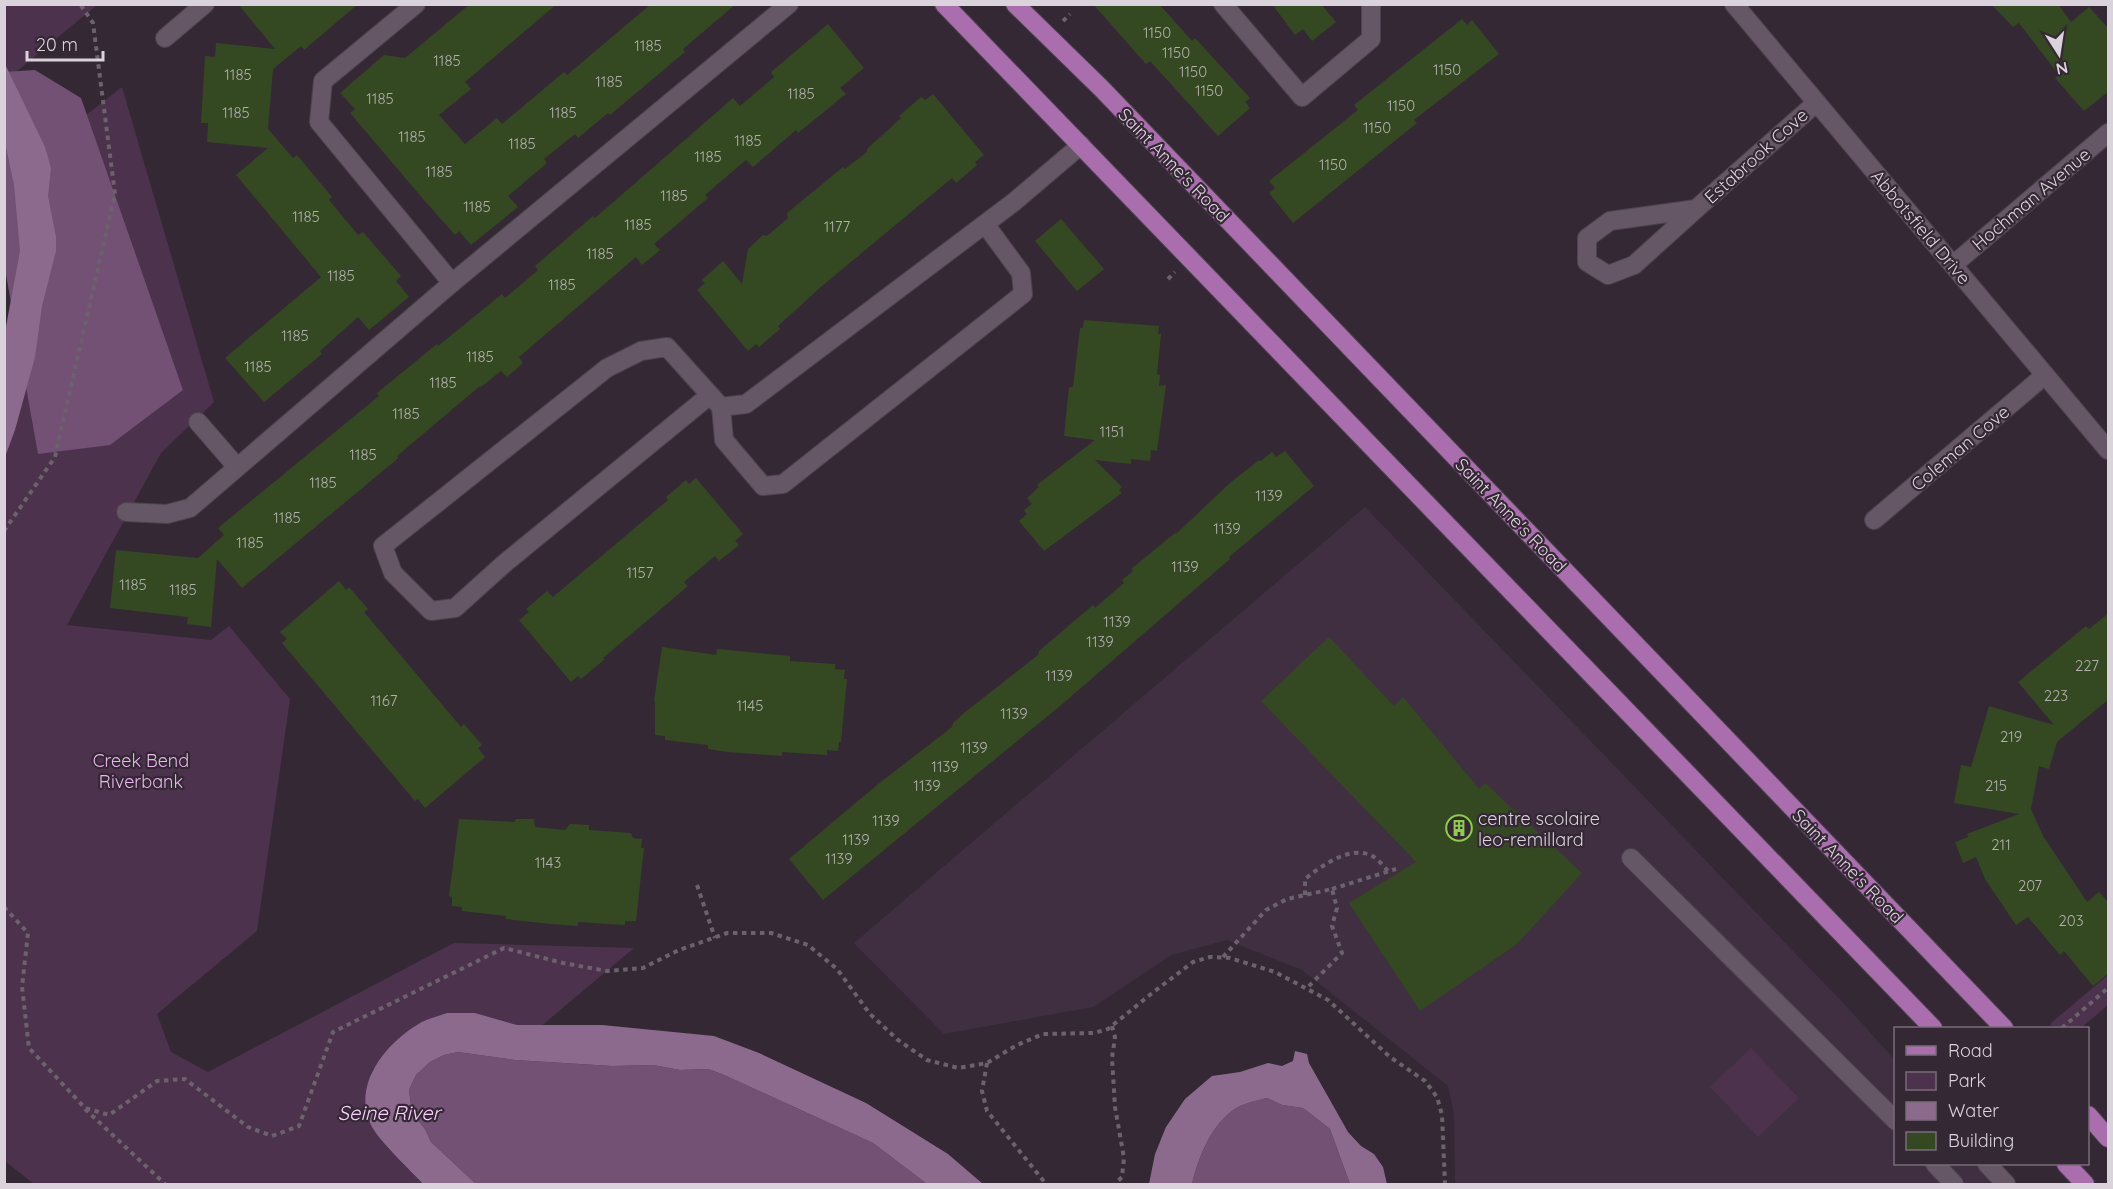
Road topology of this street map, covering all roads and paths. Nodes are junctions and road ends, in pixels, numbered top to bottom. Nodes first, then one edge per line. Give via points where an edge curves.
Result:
1 (80, 4) edge
2 (205, 4) edge
3 (416, 4) edge
4 (789, 4) edge
5 (944, 4) edge
6 (1015, 4) edge
7 (1223, 4) edge
8 (1371, 4) edge
9 (1734, 4) edge
10 (1070, 14) dead end
11 (1063, 21) dead end
12 (165, 38) dead end
13 (1816, 103) junction
14 (2109, 133) edge
15 (1081, 145) junction
16 (1696, 209) junction
17 (985, 224) junction
18 (1953, 265) junction
19 (1175, 272) dead end
20 (1168, 279) dead end
21 (452, 283) junction
22 (2045, 375) junction
23 (715, 401) junction
24 (198, 422) dead end
25 (2109, 450) edge
26 (237, 467) junction
27 (126, 512) dead end
28 (1874, 520) dead end
29 (4, 531) edge
30 (1631, 858) dead end
31 (1396, 868) dead end
32 (1388, 871) junction
33 (697, 885) dead end
34 (1332, 889) junction
35 (1305, 895) junction
36 (4, 907) edge
37 (715, 938) junction
38 (1222, 958) junction
39 (1307, 988) junction
40 (2109, 988) edge
41 (1112, 1026) junction
42 (1931, 1027) edge
43 (2002, 1027) edge
44 (2064, 1027) edge
45 (987, 1063) junction
46 (85, 1108) junction
47 (2089, 1116) edge
48 (1894, 1119) edge
49 (2109, 1138) edge
50 (1936, 1165) edge
51 (1988, 1165) edge
52 (2067, 1165) edge
53 (165, 1185) edge
54 (1046, 1185) edge
55 (1116, 1185) edge
56 (1445, 1185) edge
57 (1954, 1185) edge
58 (2006, 1185) edge
59 (2085, 1185) edge

1 - 29 path via 93,23 115,194 55,457
2 - 12 street
3 - 21 street via 323,81 320,122
4 - 21 street
5 - 15 main road
6 - 43 main road, Saint Anne's Road via 1102,89
7 - 8 street via 1302,97 1371,39
9 - 13 street, Abbotsfield Drive
10 - 11 path
13 - 16 street, Estabrook Cove
13 - 18 street, Abbotsfield Drive
14 - 18 street, Hochman Avenue
15 - 17 street
15 - 42 main road
16 - 16 street, Estabrook Cove via 1610,221 1587,238 1587,262 1608,274 1634,265
17 - 23 street via 746,404
17 - 23 street via 1021,273 1023,294 783,484 763,486 724,440
18 - 22 street, Abbotsfield Drive
19 - 20 path
21 - 26 street
22 - 25 street, Abbotsfield Drive
22 - 28 street, Coleman Cove
23 - 23 street via 667,347 641,351 607,368 383,546 393,573 431,610 455,608 505,563
24 - 26 street
26 - 27 street via 190,508 167,514
30 - 48 street
31 - 32 path
32 - 34 path
32 - 35 path via 1373,856 1354,852 1322,865 1305,879
33 - 37 path
34 - 35 path
34 - 39 path via 1337,908 1332,926 1342,953
35 - 38 path via 1266,910
36 - 46 path via 28,933 22,987 29,1048
37 - 45 path via 727,933 771,933 808,945 837,969 870,1014 927,1060 958,1068
37 - 46 path via 643,968 607,971 504,948 333,1032 299,1126 272,1136 248,1127 185,1079 157,1081 110,1115
38 - 39 path via 1275,972
38 - 41 path via 1193,962
39 - 56 path via 1328,1000 1390,1057 1425,1081 1437,1097 1442,1115
40 - 44 path
41 - 45 path via 1094,1032 1043,1034
41 - 55 path via 1115,1107 1124,1158 1122,1176
45 - 54 path via 982,1091 987,1111
46 - 53 path
47 - 49 main road
50 - 57 street
51 - 58 street
52 - 59 main road

